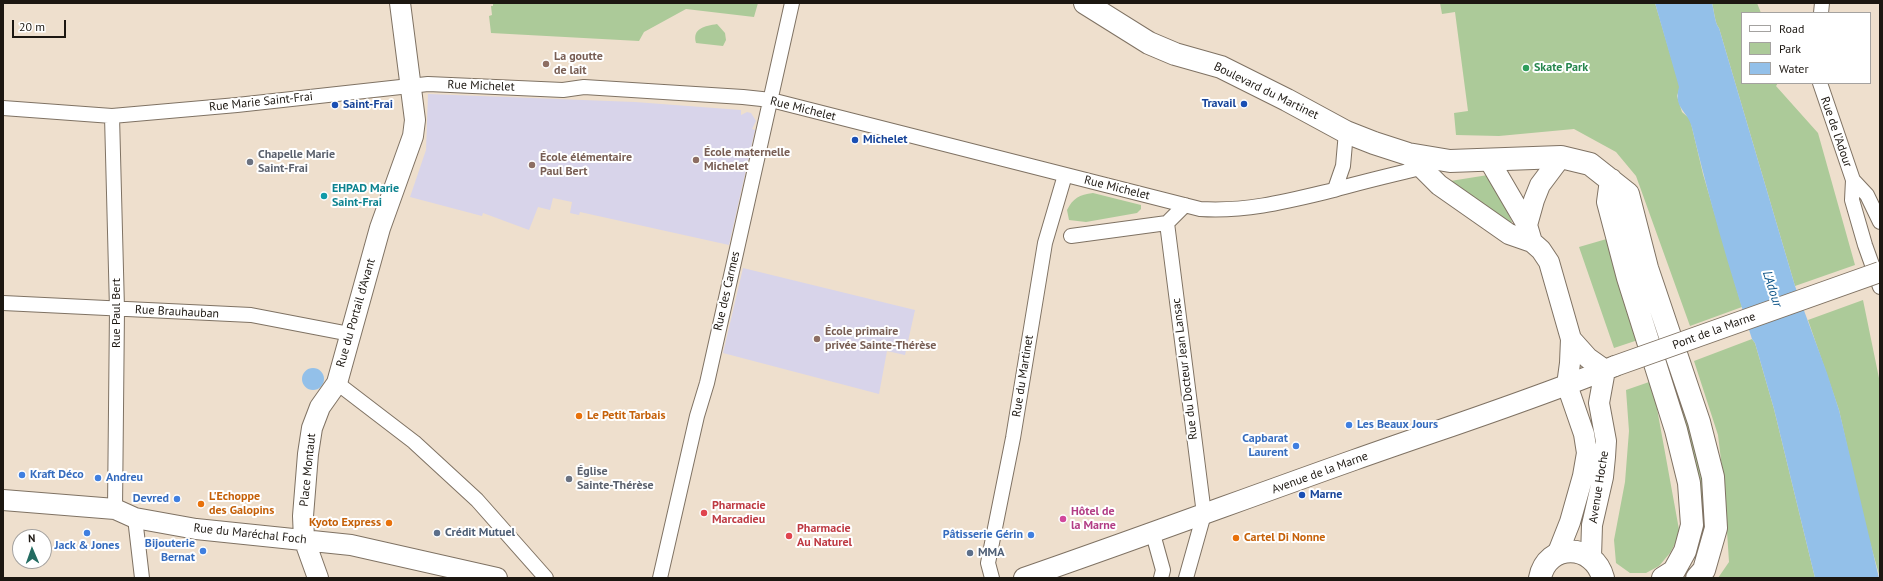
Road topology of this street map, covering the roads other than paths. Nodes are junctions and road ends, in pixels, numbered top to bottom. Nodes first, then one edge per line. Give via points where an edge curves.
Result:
1 (400, 3) edge
2 (792, 3) edge
3 (1085, 3) edge
4 (1820, 84) edge
5 (411, 85) junction
6 (771, 100) junction
7 (3, 108) edge
8 (112, 116) junction
9 (1346, 132) junction
10 (1560, 157) junction
11 (1489, 160) junction
12 (1415, 161) junction
13 (1065, 175) junction
14 (1611, 180) junction
15 (1853, 180) junction
16 (1335, 189) junction
17 (1185, 205) junction
18 (1880, 222) edge
19 (1167, 223) junction
20 (1530, 234) junction
21 (1071, 236) dead end
22 (1880, 272) edge
23 (1880, 288) edge
24 (3, 303) edge
25 (117, 309) junction
26 (350, 334) junction
27 (1571, 339) junction
28 (1610, 368) junction
29 (337, 383) junction
30 (1567, 385) junction
31 (3, 500) edge
32 (115, 509) junction
33 (1204, 514) junction
34 (135, 518) junction
35 (1153, 534) junction
36 (304, 539) junction
37 (1557, 555) junction
38 (1603, 571) edge
39 (1697, 575) edge
40 (142, 578) edge
41 (318, 578) edge
42 (496, 578) edge
43 (546, 578) edge
44 (660, 578) edge
45 (992, 578) edge
46 (1024, 578) edge
47 (1161, 578) edge
48 (1186, 578) edge
49 (1540, 578) edge
50 (1662, 578) edge

1 - 5 main road, Rue du Portail d'Avant
2 - 6 street, Rue des Carmes
3 - 9 main road, Boulevard du Martinet via 1149,43 1221,67
4 - 15 street, Rue de l'Adour
5 - 6 street, Rue Michelet via 563,90 584,86
5 - 8 street, Rue Marie Saint-Frai
5 - 26 main road, Rue du Portail d'Avant via 415,120 413,136 380,228
6 - 13 street, Rue Michelet
6 - 44 street, Rue des Carmes
7 - 8 street, Rue Marie Saint-Frai
8 - 25 street, Rue Paul Bert
9 - 12 main road, Boulevard du Martinet
9 - 16 street via 1344,166
10 - 11 main road
10 - 14 main road via 1590,164
10 - 20 main road via 1540,185 1534,200
11 - 12 main road, Boulevard du Martinet
11 - 20 main road, Boulevard du Martinet
12 - 16 street
12 - 20 main road, Boulevard du Martinet via 1439,185 1509,234
13 - 17 street, Rue Michelet
13 - 45 street, Rue du Martinet via 1045,243 1013,438 988,563
14 - 39 main road via 1628,194 1647,268 1699,422 1713,477 1716,528
14 - 50 main road via 1608,202 1645,335 1676,430 1689,483 1692,525 1685,551 1674,571
15 - 18 street, Rue de l'Adour via 1867,196
15 - 23 street, Rue de l'Adour via 1852,200 1864,245
16 - 17 street via 1252,208 1225,211
17 - 19 street
19 - 21 street
19 - 33 street, Rue du Docteur Jean Lansac
20 - 27 main road, Boulevard du Martinet via 1549,262
22 - 28 main road, Pont de la Marne, bridge
24 - 25 street, Rue Brauhauban
25 - 26 street, Rue Brauhauban via 251,315
25 - 32 street, Rue Paul Bert
26 - 29 main road, Rue du Portail d'Avant
27 - 28 main road, Boulevard du Martinet via 1588,358
27 - 30 main road, Boulevard du Martinet
28 - 30 main road, Avenue de la Marne
28 - 38 main road, Avenue Hoche via 1599,403 1605,435 1605,457 1592,525
29 - 36 main road, Place Montaut via 320,407 312,428 303,516
29 - 43 street, Rue du Portail d'Avant via 414,442 464,488
30 - 33 main road, Avenue de la Marne
30 - 37 main road, Avenue Hoche via 1584,434 1587,453 1570,522
31 - 32 main road, Rue du Maréchal Foch
32 - 34 main road, Rue du Maréchal Foch
33 - 35 main road, Avenue de la Marne
33 - 48 street
34 - 36 main road, Rue du Maréchal Foch via 196,529
34 - 40 street
35 - 46 main road, Avenue de la Marne
35 - 47 street via 1163,570
36 - 41 main road, Place Montaut
36 - 42 main road, Rue du Maréchal Foch via 351,545
37 - 38 main road via 1574,551
37 - 49 main road via 1543,569

